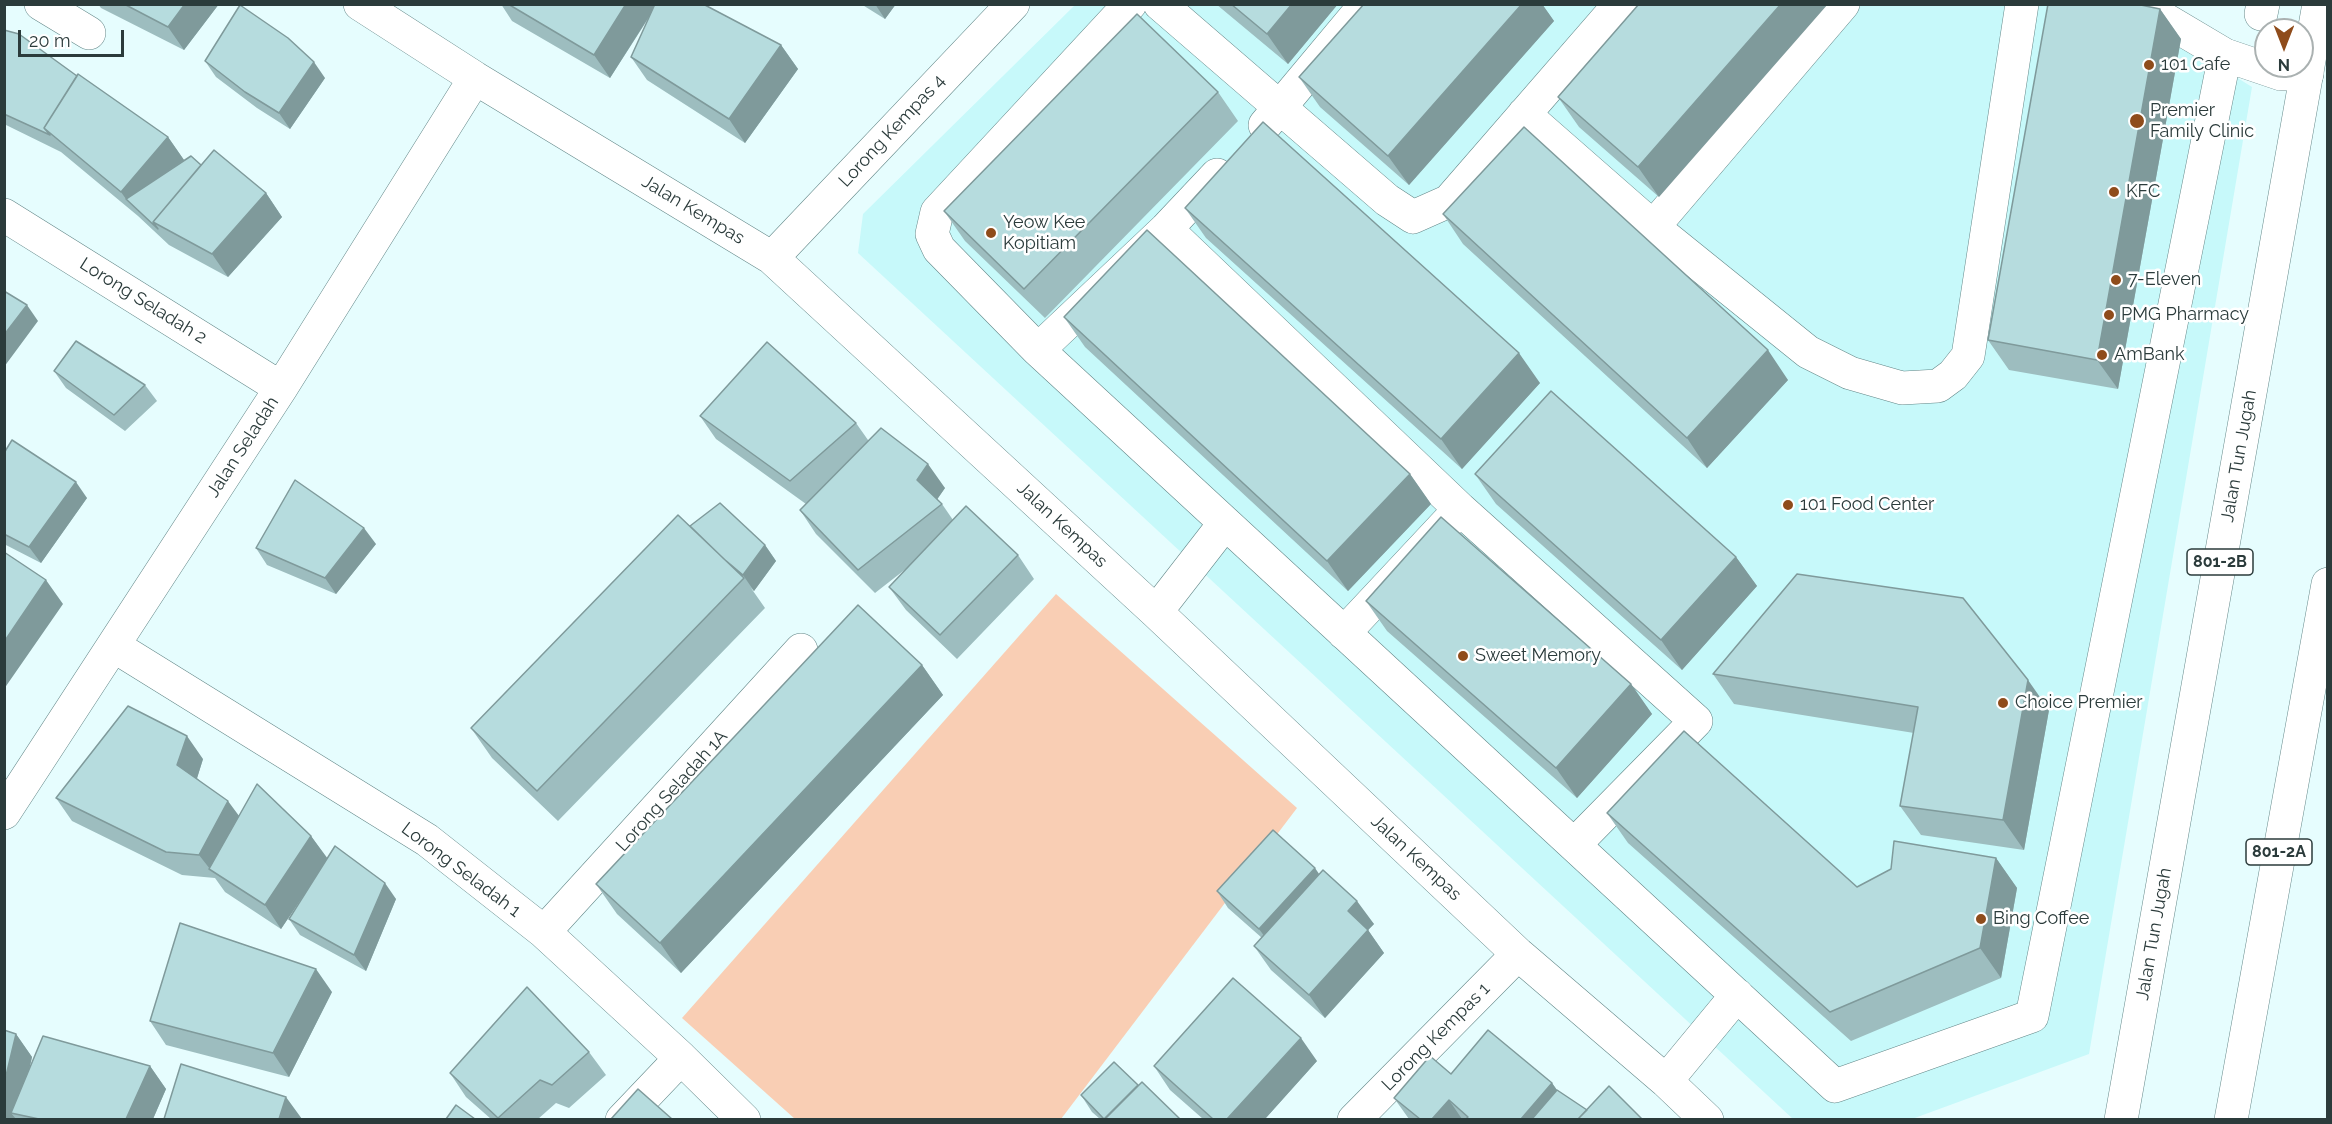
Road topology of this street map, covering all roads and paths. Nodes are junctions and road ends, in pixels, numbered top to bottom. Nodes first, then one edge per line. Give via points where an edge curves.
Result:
1 (41, 4) edge
2 (360, 4) edge
3 (1013, 4) edge
4 (1130, 4) edge
5 (1160, 4) edge
6 (1366, 4) edge
7 (1620, 4) edge
8 (1843, 4) edge
9 (2022, 4) edge
10 (2139, 4) edge
11 (2319, 4) edge
12 (89, 33) dead end
13 (2314, 33) edge
14 (2225, 55) junction
15 (2254, 65) edge
16 (475, 78) junction
17 (2306, 78) edge
18 (1281, 109) junction
19 (1524, 114) junction
20 (4, 215) edge
21 (1653, 227) junction
22 (1166, 228) junction
23 (772, 258) junction
24 (1038, 350) junction
25 (280, 388) junction
26 (1460, 509) junction
27 (1225, 523) junction
28 (2328, 584) edge
29 (1156, 612) junction
30 (1344, 633) junction
31 (114, 646) junction
32 (801, 650) dead end
33 (4, 813) edge
34 (1574, 845) junction
35 (544, 932) junction
36 (1518, 954) junction
37 (1737, 995) junction
38 (681, 1058) junction
39 (1666, 1081) junction
40 (622, 1119) edge
41 (744, 1119) edge
42 (1354, 1119) edge
43 (1707, 1119) edge
44 (2121, 1119) edge
45 (2231, 1119) edge

1 - 12 main road
2 - 16 main road, Jalan Kempas
3 - 23 main road, Lorong Kempas 4
4 - 24 main road via 937,212 932,234 939,249
5 - 18 main road
6 - 18 main road
7 - 19 main road
8 - 21 main road
9 - 21 main road via 1968,356 1938,386 1902,388 1850,374 1808,352
10 - 14 main road
11 - 13 main road, Jalan Tun Jugah / 801-2B
14 - 15 main road
14 - 37 main road via 2032,1016 1836,1086
16 - 23 main road, Jalan Kempas
16 - 25 main road, Jalan Seladah
17 - 44 main road, Jalan Tun Jugah / 801-2B
18 - 19 main road via 1387,200 1413,217 1449,201
18 - 22 main road
19 - 21 main road
20 - 25 main road, Lorong Seladah 2
22 - 24 main road
22 - 26 main road
23 - 29 main road, Jalan Kempas
24 - 27 main road
25 - 31 main road, Jalan Seladah
26 - 30 main road
26 - 34 main road via 1696,721
27 - 29 main road
27 - 30 main road
28 - 45 main road, 801-2A
29 - 36 main road, Jalan Kempas
30 - 34 main road
31 - 33 main road, Jalan Seladah
31 - 35 main road, Lorong Seladah 1 via 427,840
32 - 35 main road, Lorong Seladah 1A
34 - 37 main road
35 - 38 main road, Lorong Seladah 1
36 - 39 main road, Jalan Kempas
36 - 42 main road, Lorong Kempas 1
37 - 39 main road
38 - 40 main road
38 - 41 main road, Lorong Seladah 1
39 - 43 main road, Jalan Kempas

